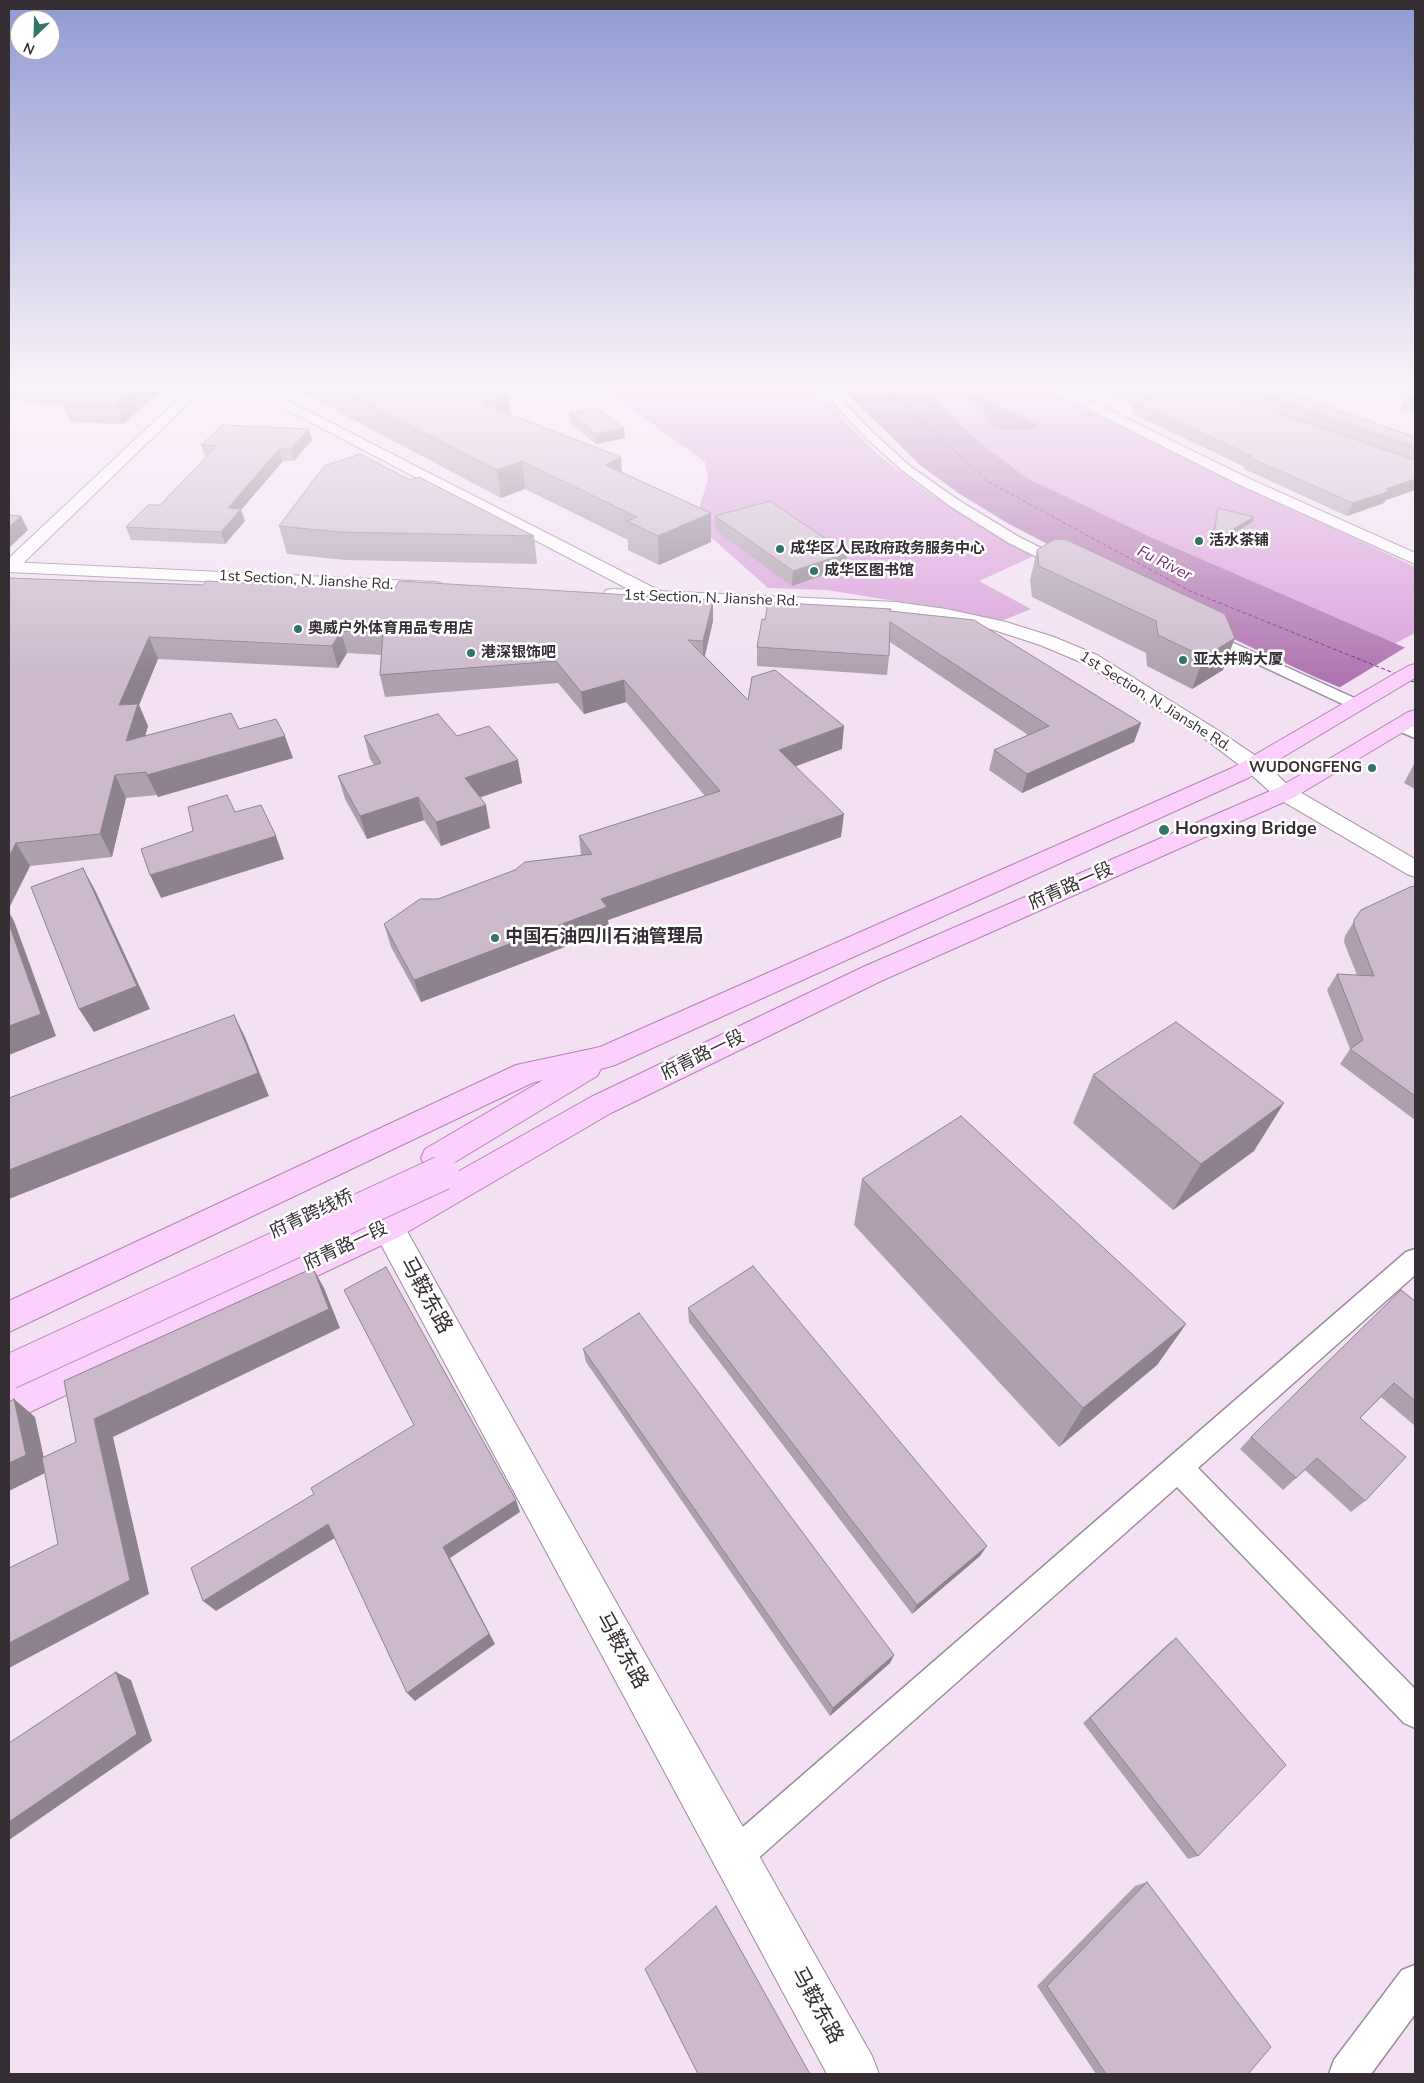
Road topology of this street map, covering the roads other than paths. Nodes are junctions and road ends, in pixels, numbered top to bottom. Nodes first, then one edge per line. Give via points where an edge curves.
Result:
1 (98, 482) edge
2 (431, 482) edge
3 (925, 482) edge
4 (1245, 482) edge
5 (1415, 559) edge
6 (9, 567) edge
7 (1076, 571) edge
8 (9, 576) edge
9 (599, 598) edge
10 (658, 601) junction
11 (1196, 630) edge
12 (1415, 670) edge
13 (1358, 703) junction
14 (1409, 725) edge
15 (1247, 769) junction
16 (1285, 793) junction
17 (1415, 869) edge
18 (605, 1057) junction
19 (601, 1105) junction
20 (439, 1165) junction
21 (388, 1227) junction
22 (1415, 1260) edge
23 (9, 1317) edge
24 (9, 1354) edge
25 (9, 1372) edge
26 (9, 1405) edge
27 (1178, 1468) junction
28 (1415, 1712) edge
29 (734, 1857) junction
30 (1415, 1983) edge
31 (854, 2074) edge
32 (1348, 2074) edge

1 - 6 street
2 - 10 street
3 - 7 street via 1014,540
4 - 5 street
6 - 8 street, 1st Section, N. Jianshe Rd. via 451,592
9 - 10 street, 1st Section, N. Jianshe Rd.
10 - 15 street, 1st Section, N. Jianshe Rd. via 916,619 960,625 1003,637 1079,669
11 - 13 street
12 - 13 main road
13 - 15 main road, 府青路一段
14 - 16 main road, 府青路一段
15 - 16 street, 1st Section, N. Jianshe Rd.
15 - 18 main road, 府青路一段
16 - 17 street, 1st Section, N. Jianshe Rd.
16 - 19 main road, 府青路一段 via 872,974
18 - 20 main road, 府青跨线桥
18 - 23 main road, 府青路一段 via 526,1073
19 - 20 main road, 府青跨线桥
19 - 21 main road, 府青路一段
20 - 24 main road, 府青跨线桥
20 - 25 main road, 府青跨线桥, bridge
21 - 26 main road, 府青路一段
21 - 29 street, 马鞍东路
22 - 27 street
27 - 28 street
27 - 29 street
29 - 31 street, 马鞍东路
30 - 32 street

